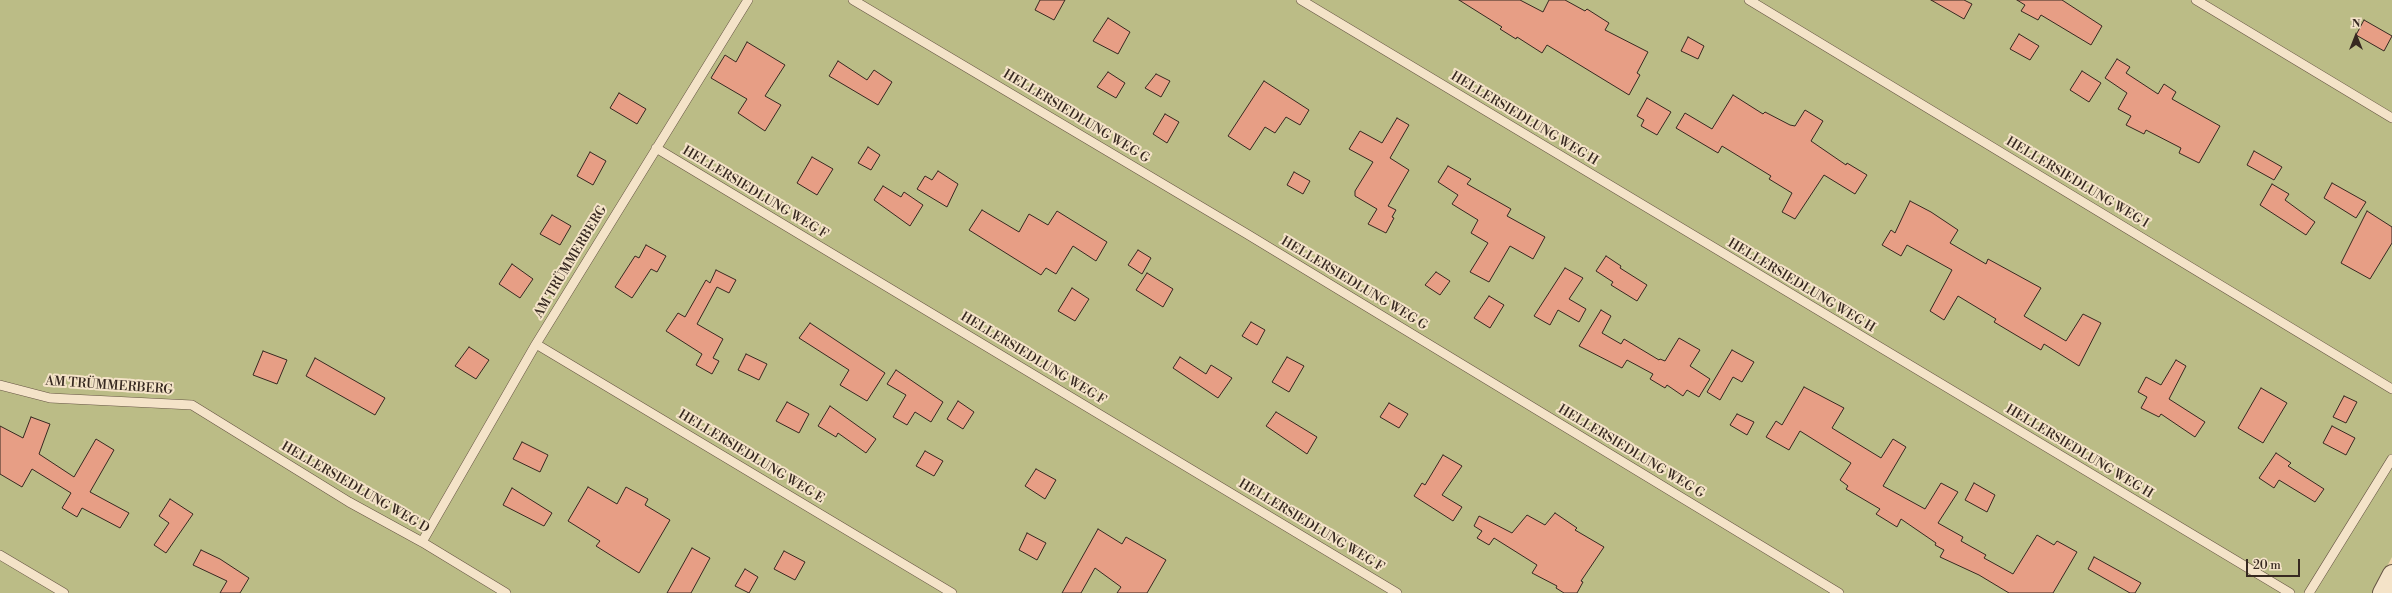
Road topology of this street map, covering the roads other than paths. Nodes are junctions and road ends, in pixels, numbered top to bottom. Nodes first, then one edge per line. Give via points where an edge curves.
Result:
1 (748, 0) edge
2 (853, 0) edge
3 (1300, 0) edge
4 (1749, 0) edge
5 (2196, 0) edge
6 (2392, 118) edge
7 (656, 148) junction
8 (536, 344) junction
9 (0, 385) edge
10 (2392, 389) edge
11 (192, 405) joint
12 (2392, 459) edge
13 (422, 542) junction
14 (0, 555) edge
15 (2392, 574) edge
16 (64, 593) edge
17 (506, 593) edge
18 (952, 593) edge
19 (1397, 593) edge
20 (1839, 593) edge
21 (2290, 593) edge
22 (2309, 593) edge
23 (2382, 593) edge

1 - 7 lane, AM TRÜMMERBERG
2 - 20 lane, HELLERSIEDLUNG WEG G via 1247,234
3 - 21 lane, HELLERSIEDLUNG WEG H
4 - 10 lane, HELLERSIEDLUNG WEG I
5 - 6 lane
7 - 8 lane, AM TRÜMMERBERG
7 - 19 lane, HELLERSIEDLUNG WEG F
8 - 13 lane, AM TRÜMMERBERG
8 - 18 lane, HELLERSIEDLUNG WEG E
9 - 11 lane, AM TRÜMMERBERG via 50,398
11 - 13 lane, HELLERSIEDLUNG WEG D via 349,502
12 - 22 lane
13 - 17 lane, HELLERSIEDLUNG WEG D
14 - 16 lane
15 - 23 street

